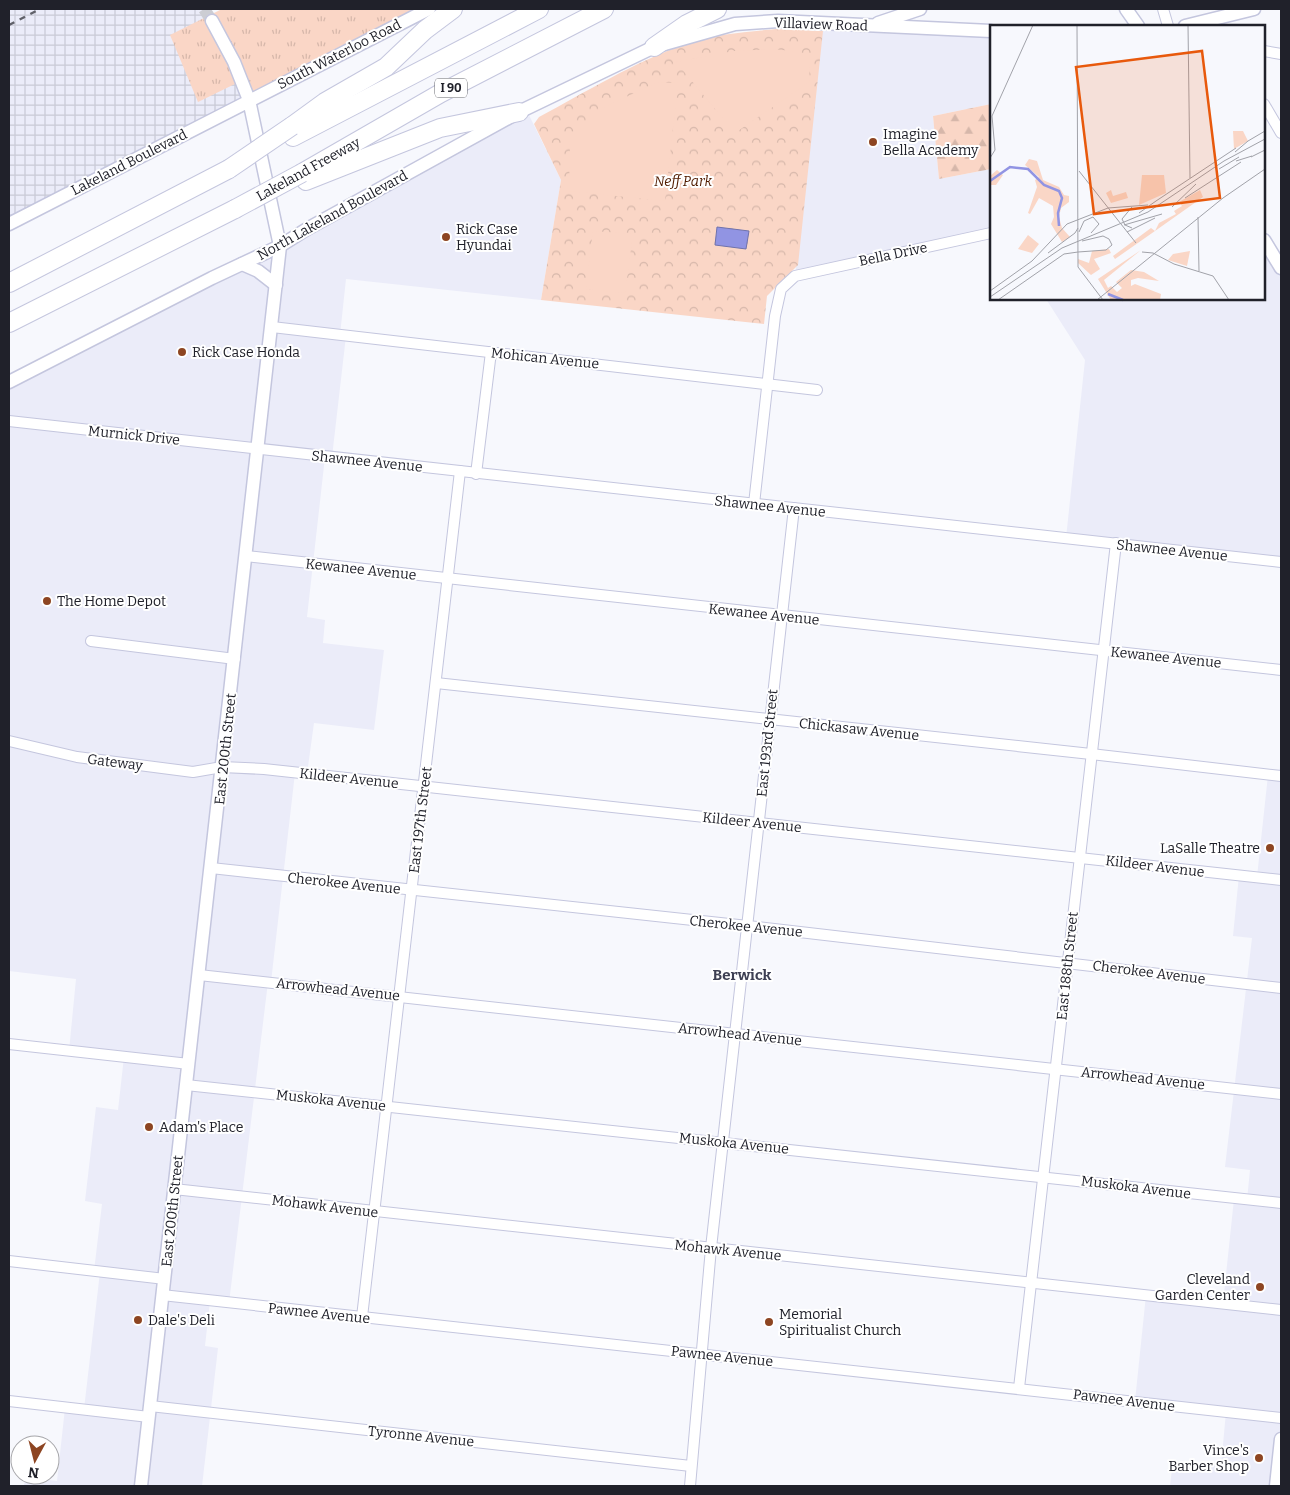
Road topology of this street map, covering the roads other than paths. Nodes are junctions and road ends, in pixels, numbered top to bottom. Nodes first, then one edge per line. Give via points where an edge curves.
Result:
1 (429, 9) edge
2 (453, 9) edge
3 (539, 9) edge
4 (604, 9) edge
5 (717, 9) edge
6 (920, 9) edge
7 (1126, 9) edge
8 (1163, 9) edge
9 (1254, 9) edge
10 (212, 21) tunnel mouth
11 (1137, 25) edge
12 (1168, 25) edge
13 (1189, 25) edge
14 (869, 26) junction
15 (990, 31) edge
16 (654, 47) junction
17 (1265, 51) edge
18 (1281, 54) edge
19 (249, 100) junction
20 (1265, 106) edge
21 (519, 112) junction
22 (292, 132) junction
23 (1281, 133) edge
24 (302, 177) junction
25 (9, 224) edge
26 (990, 233) edge
27 (1265, 242) edge
28 (280, 246) junction
29 (242, 264) junction
30 (1281, 268) edge
31 (9, 283) edge
32 (276, 285) junction
33 (9, 324) edge
34 (272, 327) junction
35 (491, 352) junction
36 (9, 382) edge
37 (767, 382) junction
38 (817, 390) dead end
39 (9, 422) edge
40 (259, 449) junction
41 (460, 472) junction
42 (476, 474) junction
43 (754, 504) junction
44 (794, 508) junction
45 (1116, 543) junction
46 (246, 556) junction
47 (1281, 562) edge
48 (447, 578) junction
49 (781, 616) junction
50 (91, 641) dead end
51 (1102, 650) junction
52 (235, 659) junction
53 (1281, 670) edge
54 (436, 683) junction
55 (770, 719) junction
56 (9, 741) edge
57 (1091, 754) junction
58 (222, 767) junction
59 (1281, 776) edge
60 (424, 786) junction
61 (758, 822) junction
62 (1079, 857) junction
63 (211, 868) junction
64 (1281, 880) edge
65 (412, 891) junction
66 (748, 926) junction
67 (1066, 963) junction
68 (199, 975) junction
69 (1281, 988) edge
70 (400, 996) junction
71 (735, 1034) junction
72 (9, 1044) edge
73 (189, 1064) junction
74 (1056, 1069) junction
75 (186, 1085) junction
76 (1281, 1094) edge
77 (388, 1106) junction
78 (723, 1142) junction
79 (1042, 1177) junction
80 (174, 1189) junction
81 (1281, 1203) edge
82 (375, 1212) junction
83 (711, 1248) junction
84 (9, 1261) edge
85 (165, 1279) junction
86 (1031, 1283) junction
87 (162, 1296) junction
88 (1281, 1310) edge
89 (362, 1318) junction
90 (700, 1353) junction
91 (1019, 1388) junction
92 (9, 1401) edge
93 (149, 1411) junction
94 (1281, 1418) edge
95 (1281, 1439) edge
96 (692, 1466) junction
97 (141, 1486) edge
98 (690, 1486) edge
99 (1276, 1486) edge

1 - 19 street, South Waterloo Road
2 - 22 highway via 386,67 325,102
3 - 22 highway, I 90
4 - 24 highway, Lakeland Freeway / I 90 via 449,89
5 - 16 highway
6 - 14 street
7 - 11 street
8 - 12 street
9 - 13 street
10 - 19 street, East 200th Street via 234,62
14 - 15 street, Villaview Road
14 - 16 street, Villaview Road via 778,21 735,24
16 - 21 street, North Lakeland Boulevard
17 - 18 street
19 - 25 street, Lakeland Boulevard
19 - 28 street, East 200th Street
20 - 23 street
21 - 24 highway via 440,128
21 - 28 street, North Lakeland Boulevard
22 - 31 highway, I 90, bridge via 229,169
24 - 33 highway, bridge
26 - 37 street, Bella Drive via 795,276 781,289
27 - 30 street
28 - 29 street, North Lakeland Boulevard
28 - 32 street, East 200th Street
29 - 32 street
29 - 36 street, North Lakeland Boulevard
32 - 34 street, East 200th Street
34 - 35 street, Mohican Avenue
34 - 40 street, East 200th Street
35 - 37 street, Mohican Avenue
35 - 42 street
37 - 38 street, Mohican Avenue
37 - 43 street
39 - 40 street, Murnick Drive
40 - 41 street, Shawnee Avenue
40 - 46 street, East 200th Street
41 - 42 street, Shawnee Avenue
41 - 48 street, East 197th Street
42 - 43 street, Shawnee Avenue
43 - 44 street, Shawnee Avenue
44 - 45 street, Shawnee Avenue
44 - 49 street, East 193rd Street
45 - 47 street, Shawnee Avenue
45 - 51 street, East 188th Street
46 - 48 street, Kewanee Avenue
46 - 52 street, East 200th Street
48 - 49 street, Kewanee Avenue
48 - 54 street, East 197th Street
49 - 51 street, Kewanee Avenue
49 - 55 street, East 193rd Street
50 - 52 street
51 - 53 street, Kewanee Avenue
51 - 57 street, East 188th Street
52 - 58 street, East 200th Street
54 - 55 street, Chickasaw Avenue
54 - 60 street, East 197th Street
55 - 57 street, Chickasaw Avenue
55 - 61 street, East 193rd Street
56 - 58 street, Gateway via 77,757 193,772
57 - 59 street, Chickasaw Avenue
57 - 62 street, East 188th Street
58 - 60 street, Kildeer Avenue
58 - 63 street, East 200th Street
60 - 61 street, Kildeer Avenue
60 - 65 street, East 197th Street
61 - 62 street, Kildeer Avenue
61 - 66 street, East 193rd Street
62 - 64 street, Kildeer Avenue
62 - 67 street, East 188th Street
63 - 65 street, Cherokee Avenue
63 - 68 street, East 200th Street
65 - 66 street, Cherokee Avenue
65 - 70 street, East 197th Street
66 - 67 street, Cherokee Avenue
66 - 71 street, East 193rd Street
67 - 69 street, Cherokee Avenue
67 - 74 street, East 188th Street
68 - 70 street, Arrowhead Avenue
68 - 73 street, East 200th Street
70 - 71 street, Arrowhead Avenue
70 - 77 street, East 197th Street
71 - 74 street, Arrowhead Avenue
71 - 78 street, East 193rd Street
72 - 73 street
73 - 75 street, East 200th Street
74 - 76 street, Arrowhead Avenue
74 - 79 street, East 188th Street
75 - 77 street, Muskoka Avenue
75 - 80 street, East 200th Street
77 - 78 street, Muskoka Avenue
77 - 82 street, East 197th Street
78 - 79 street, Muskoka Avenue
78 - 83 street, East 193rd Street
79 - 81 street, Muskoka Avenue
79 - 86 street, East 188th Street
80 - 82 street, Mohawk Avenue
80 - 85 street, East 200th Street
82 - 83 street, Mohawk Avenue
82 - 89 street, East 197th Street
83 - 86 street, Mohawk Avenue
83 - 90 street, East 193rd Street
84 - 85 street
85 - 87 street, East 200th Street
86 - 88 street, Mohawk Avenue
86 - 91 street, East 188th Street
87 - 89 street, Pawnee Avenue
87 - 93 street, East 200th Street
89 - 90 street, Pawnee Avenue
90 - 91 street, Pawnee Avenue
90 - 96 street, East 193rd Street
91 - 94 street, Pawnee Avenue
92 - 93 street, Tyronne Avenue
93 - 96 street, Tyronne Avenue
93 - 97 street, East 200th Street
95 - 99 street
96 - 98 street, East 193rd Street

